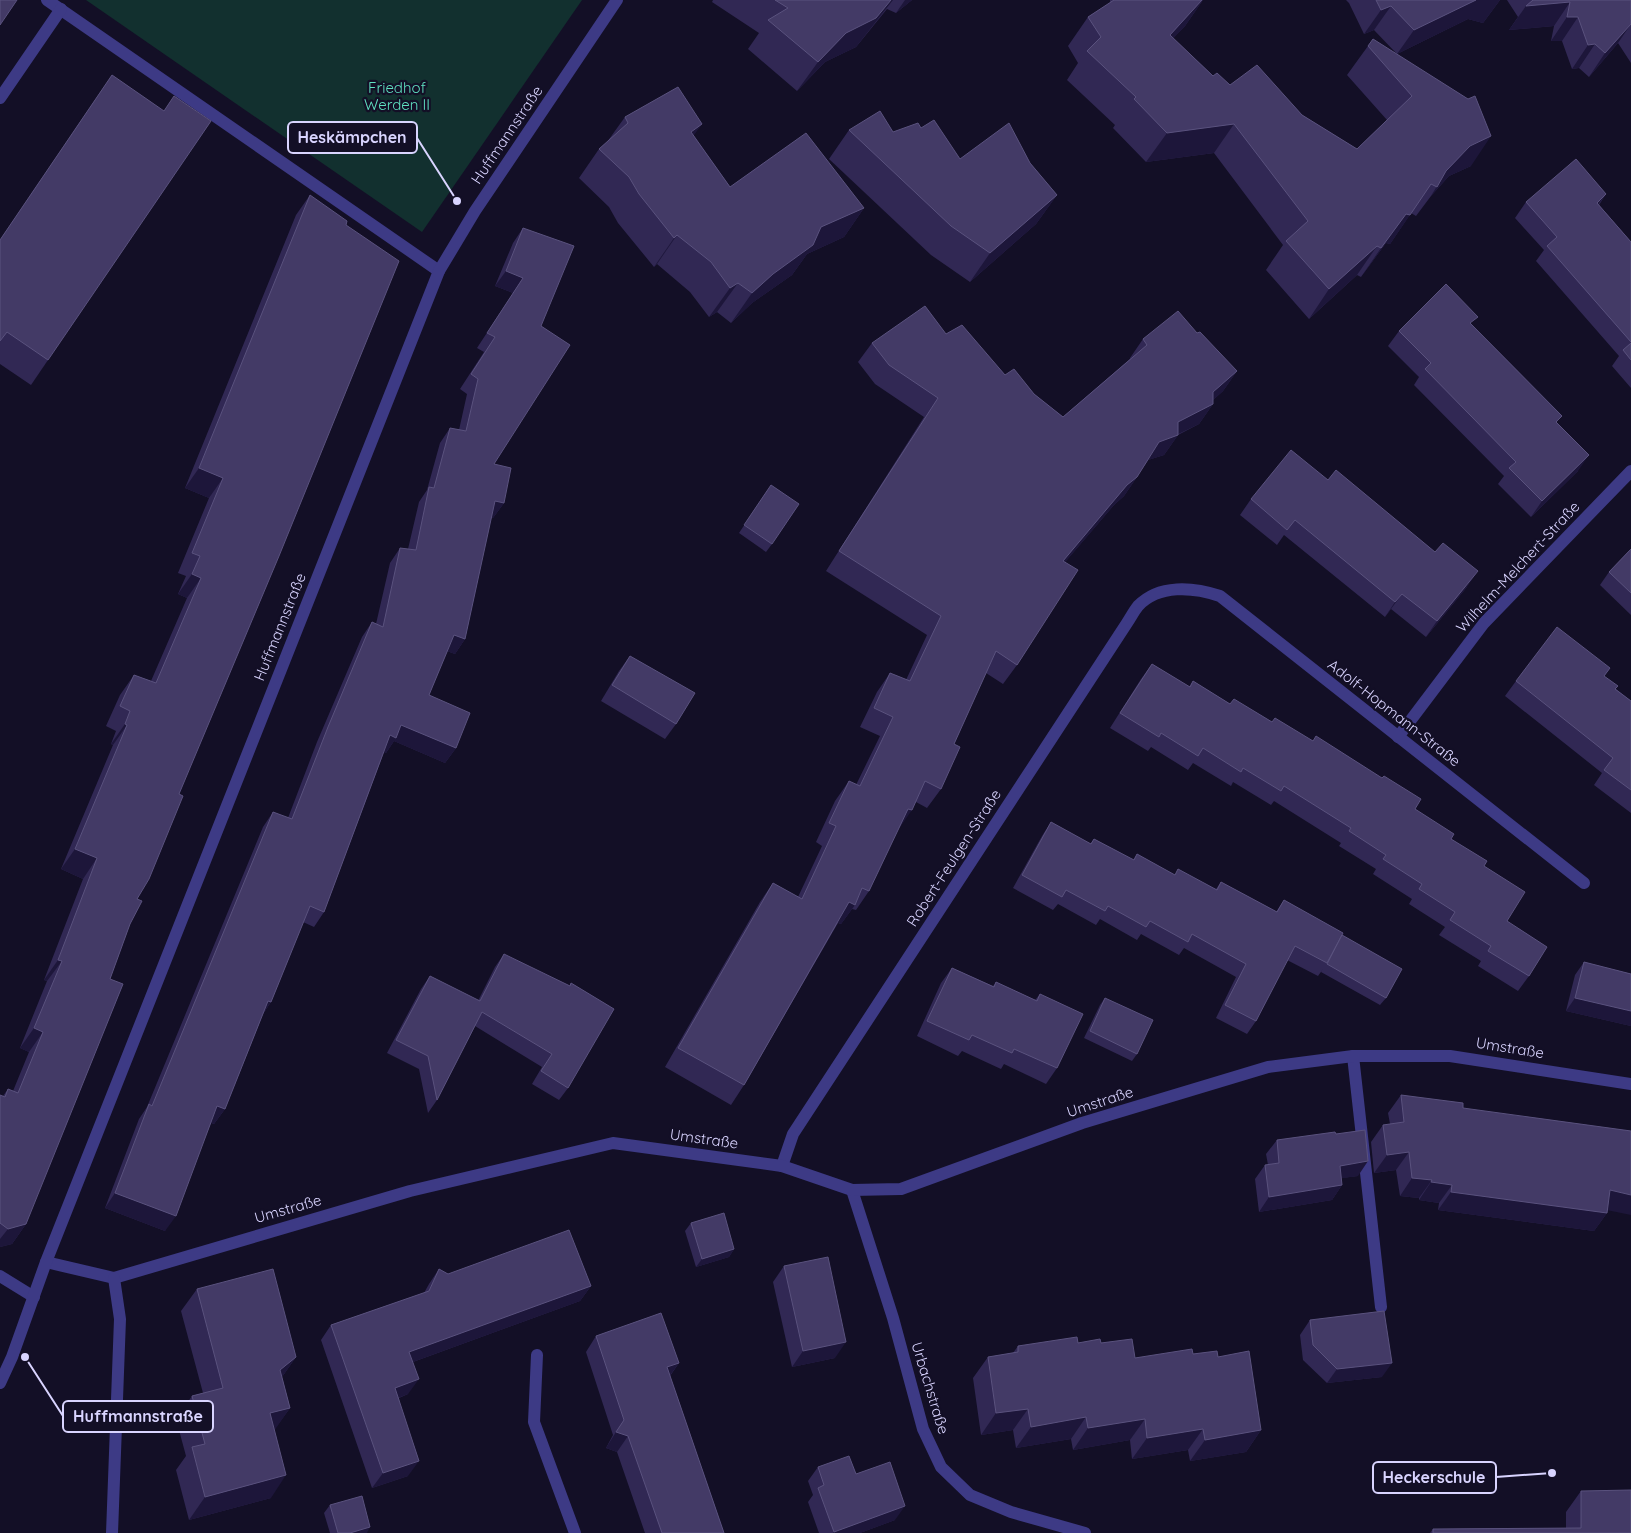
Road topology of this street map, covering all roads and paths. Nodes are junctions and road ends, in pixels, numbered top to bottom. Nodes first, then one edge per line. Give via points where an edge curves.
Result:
1 (47, 0) edge
2 (617, 0) edge
3 (60, 9) junction
4 (0, 98) edge
5 (439, 271) junction
6 (1631, 471) edge
7 (1175, 590) joint
8 (1398, 737) junction
9 (1584, 884) dead end
10 (1352, 1056) junction
11 (1631, 1084) edge
12 (782, 1166) junction
13 (852, 1190) junction
14 (46, 1262) junction
15 (0, 1276) edge
16 (114, 1278) junction
17 (34, 1297) junction
18 (1381, 1307) dead end
19 (537, 1355) dead end
20 (0, 1383) edge
21 (112, 1533) edge
22 (575, 1533) edge
23 (1085, 1533) edge

1 - 3 street
2 - 5 street, Huffmannstraße
3 - 4 street
3 - 5 street
5 - 14 street, Huffmannstraße
6 - 8 street, Wilhelm-Melchert-Straße via 1484,623
7 - 8 street, Adolf-Hopmann-Straße via 1189,589 1220,596
7 - 12 street, Robert-Feulgen-Straße via 1149,598 1138,606 793,1134
8 - 9 street, Adolf-Hopmann-Straße
10 - 11 street, Umstraße via 1450,1056
10 - 13 street, Umstraße via 1268,1067 1082,1123 901,1190
10 - 18 street
12 - 13 street, Umstraße
12 - 16 street, Umstraße via 613,1143 410,1191
13 - 23 street, Urbachstraße via 893,1318 923,1429 941,1467 970,1496 1011,1512
14 - 16 street, Umstraße
14 - 17 street, Huffmannstraße
15 - 17 street
16 - 21 street via 120,1319
17 - 20 street, Huffmannstraße
19 - 22 street via 534,1422

